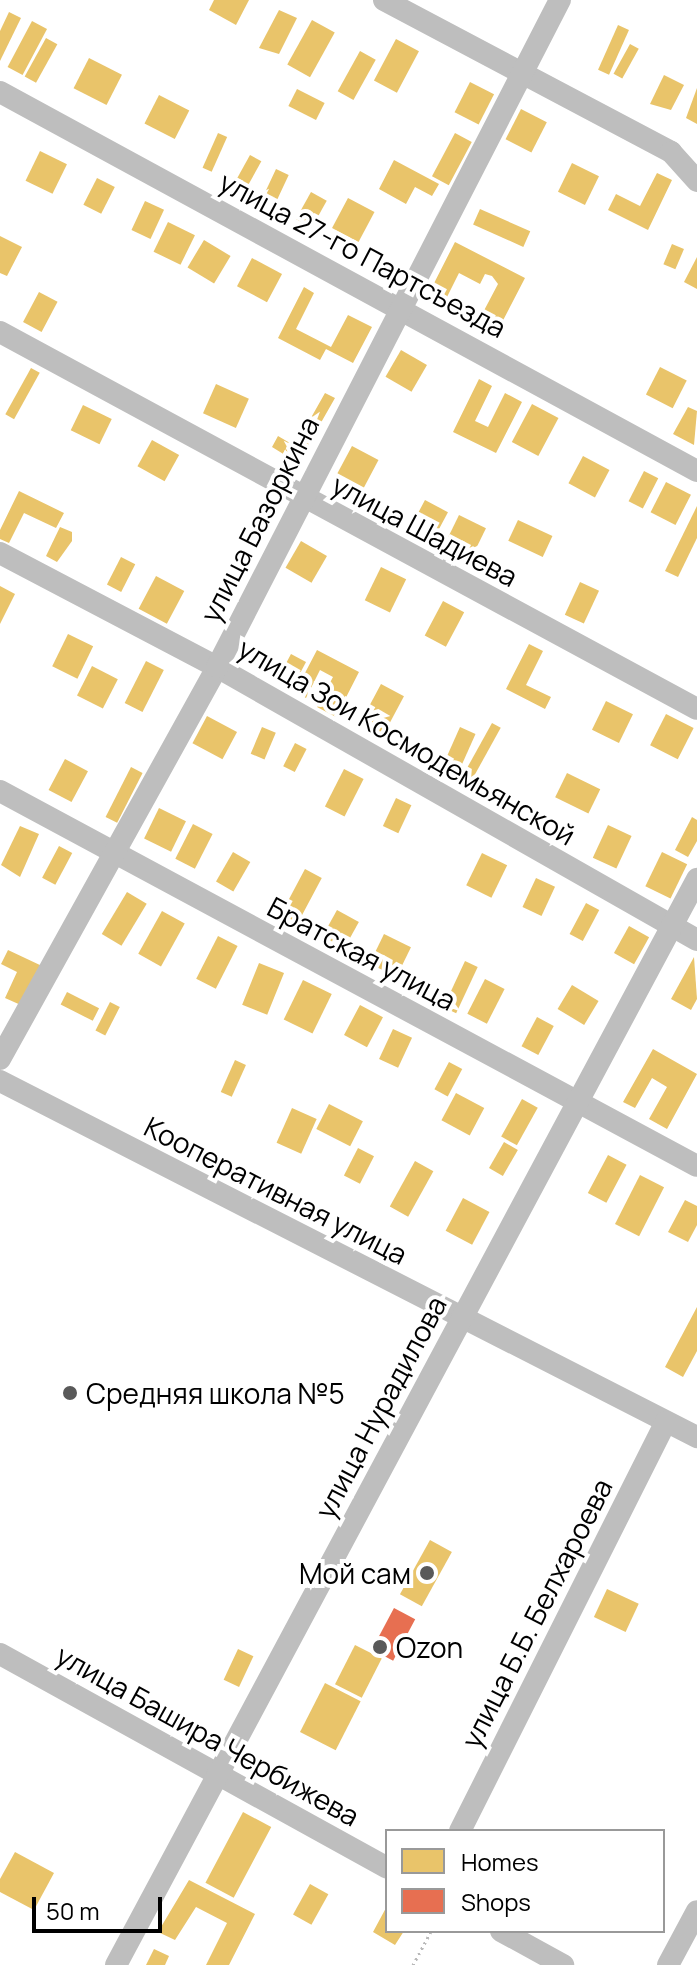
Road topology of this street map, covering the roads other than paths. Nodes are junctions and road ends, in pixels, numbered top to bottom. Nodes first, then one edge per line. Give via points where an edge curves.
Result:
1 (384, 0) edge
2 (560, 0) edge
3 (523, 73) junction
4 (0, 92) edge
5 (697, 181) edge
6 (401, 308) junction
7 (0, 332) edge
8 (697, 471) edge
9 (302, 499) junction
10 (0, 553) edge
11 (217, 667) junction
12 (697, 709) edge
13 (0, 791) edge
14 (113, 854) junction
15 (697, 879) edge
16 (672, 926) junction
17 (697, 940) edge
18 (0, 1059) edge
19 (0, 1081) edge
20 (578, 1102) junction
21 (697, 1166) edge
22 (461, 1319) junction
23 (666, 1422) junction
24 (697, 1437) edge
25 (1, 1659) edge
26 (217, 1774) junction
27 (461, 1829) edge
28 (385, 1867) edge
29 (697, 1911) edge
30 (505, 1933) edge
31 (116, 1965) edge
32 (563, 1965) edge
33 (668, 1965) edge

1 - 3 street
2 - 3 street, улица Базоркина
3 - 5 street via 671,152
3 - 6 street, улица Базоркина
4 - 6 street, улица 27-го Партсъезда
6 - 8 street, улица 27-го Партсъезда
6 - 9 street, улица Базоркина
7 - 9 street, улица Шадиева
9 - 11 street, улица Базоркина
9 - 12 street, улица Шадиева
10 - 11 street, улица Зои Космодемьянской
11 - 14 street, улица Базоркина
11 - 16 street, улица Зои Космодемьянской
13 - 14 street, Братская улица
14 - 18 street, улица Базоркина
14 - 20 street, Братская улица
15 - 16 street, улица Нурадилова
16 - 17 street, улица Зои Космодемьянской
16 - 20 street, улица Нурадилова
19 - 22 street, Кооперативная улица
20 - 21 street, Братская улица
20 - 22 street, улица Нурадилова
22 - 23 street, Кооперативная улица
22 - 26 street, улица Нурадилова
23 - 24 street, Кооперативная улица
23 - 27 street, улица Б.Б. Белхароева
25 - 26 street, улица Башира Чербижева
26 - 28 street, улица Башира Чербижева
26 - 31 street, улица Нурадилова
29 - 33 street
30 - 32 street

